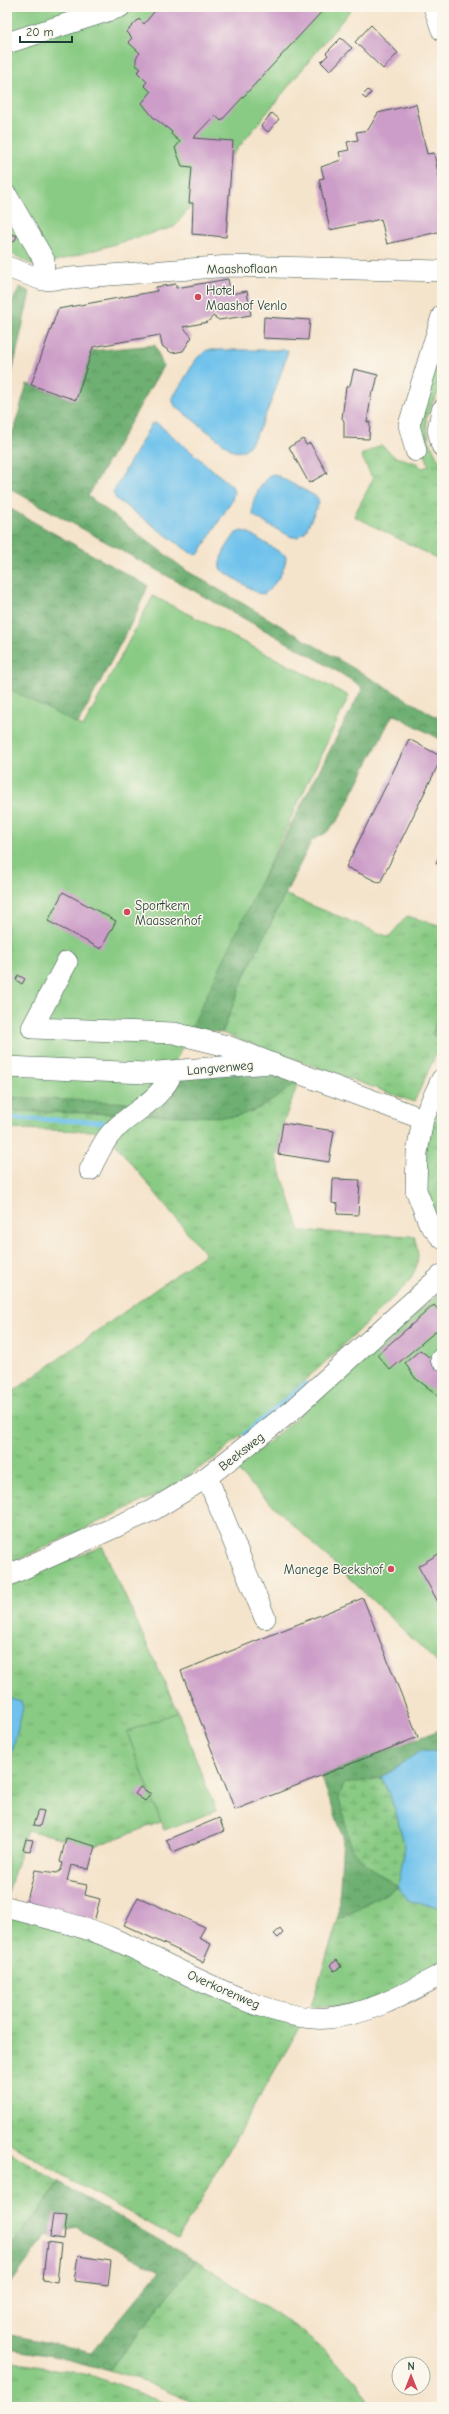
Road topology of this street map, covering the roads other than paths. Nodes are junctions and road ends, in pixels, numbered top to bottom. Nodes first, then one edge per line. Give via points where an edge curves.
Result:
1 (120, 7) edge
2 (434, 7) edge
3 (442, 30) edge
4 (7, 43) edge
5 (7, 196) edge
6 (7, 267) edge
7 (442, 271) edge
8 (43, 280) junction
9 (442, 316) edge
10 (442, 410) edge
11 (442, 446) edge
12 (416, 451) dead end
13 (67, 962) dead end
14 (271, 1063) junction
15 (7, 1067) edge
16 (173, 1071) junction
17 (442, 1080) edge
18 (423, 1119) junction
19 (90, 1170) dead end
20 (442, 1238) edge
21 (442, 1275) edge
22 (207, 1477) junction
23 (7, 1576) edge
24 (265, 1618) dead end
25 (7, 1907) edge
26 (442, 1974) edge

1 - 4 street
2 - 3 street
5 - 8 street via 44,260
6 - 8 street
7 - 8 street, Maashoflaan via 230,266
9 - 12 street via 409,425
10 - 11 street via 438,430
13 - 14 street via 32,1028 174,1034 227,1046
14 - 16 street, Langvenweg
14 - 18 street, Langvenweg
15 - 16 street, Langvenweg via 145,1073
16 - 19 street via 167,1086 114,1130 102,1144
17 - 18 street
18 - 20 street via 417,1153 416,1190 429,1223
21 - 22 street, Beeksweg via 291,1411
22 - 23 street, Beeksweg via 153,1510
22 - 24 street
25 - 26 street, Overkorenweg via 110,1937 254,2004 302,2018 360,2014 394,2000

